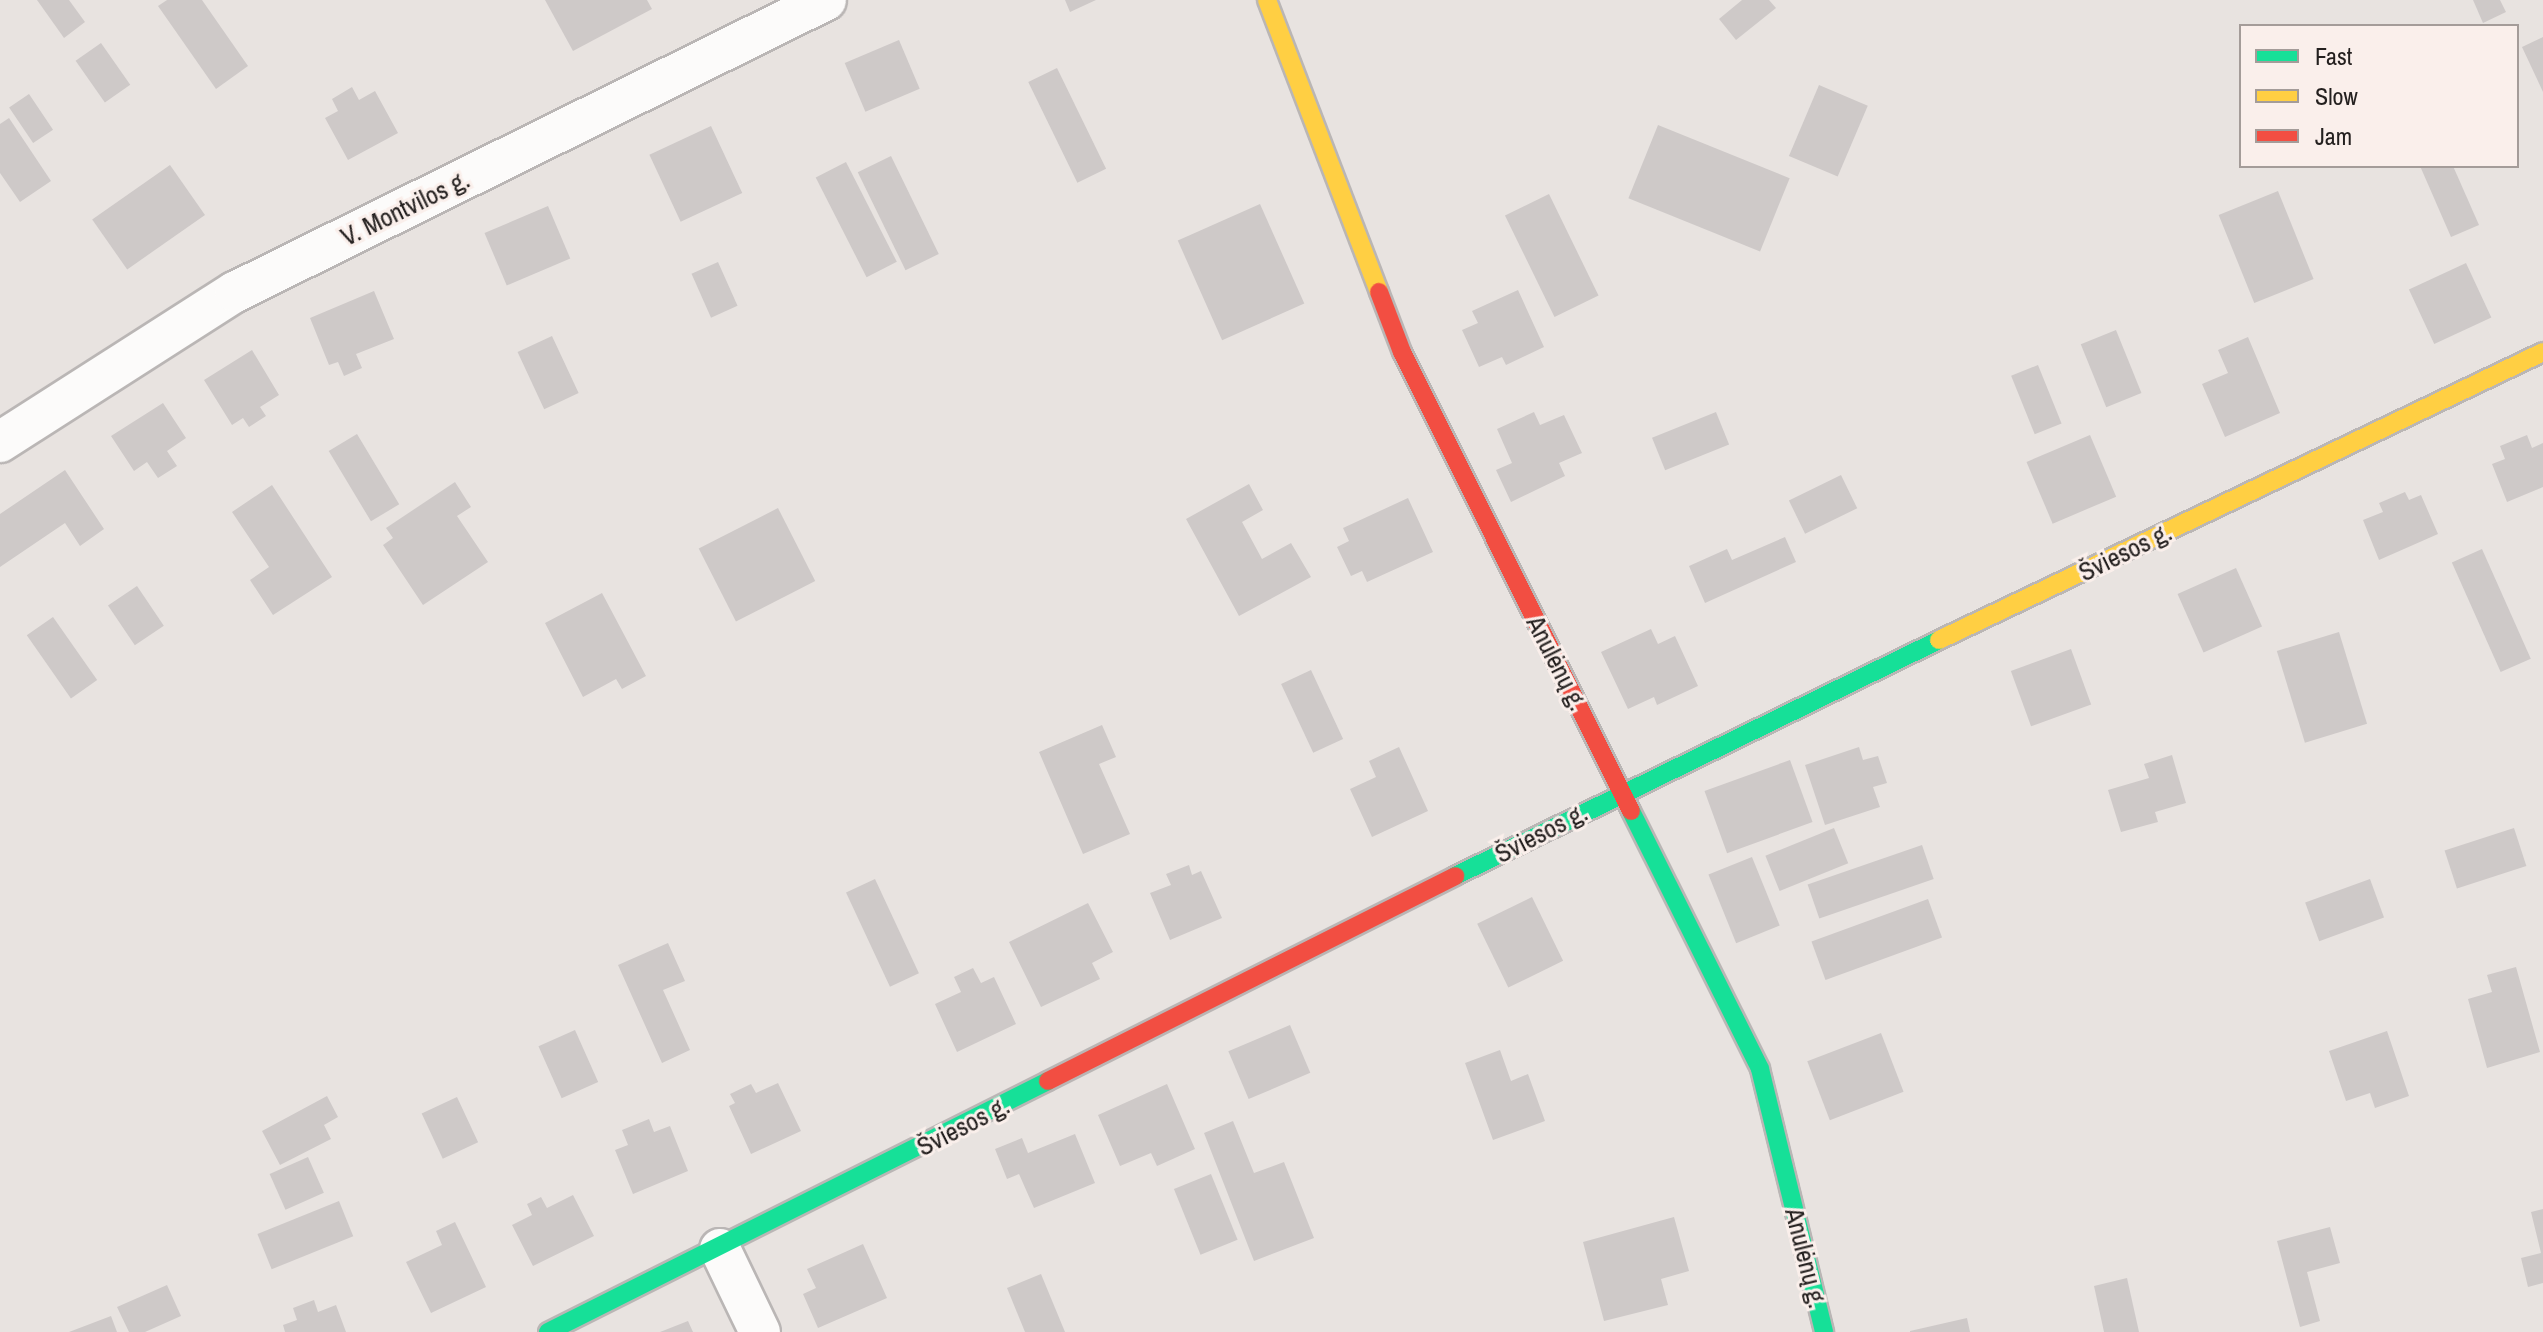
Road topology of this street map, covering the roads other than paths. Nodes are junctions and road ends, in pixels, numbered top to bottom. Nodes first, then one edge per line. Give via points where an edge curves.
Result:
1 (826, 0) edge
2 (1267, 0) edge
3 (2543, 352) edge
4 (0, 442) edge
5 (1621, 792) junction
6 (720, 1249) junction
7 (548, 1332) edge
8 (760, 1332) edge
9 (1824, 1332) edge

1 - 4 street, V. Montvilos g. via 235,292
2 - 5 street, Anulėnų g. via 1402,352
3 - 5 street, Šviesos g.
5 - 6 street, Šviesos g.
5 - 9 street, Anulėnų g. via 1760,1069
6 - 7 street, Šviesos g.
6 - 8 street

